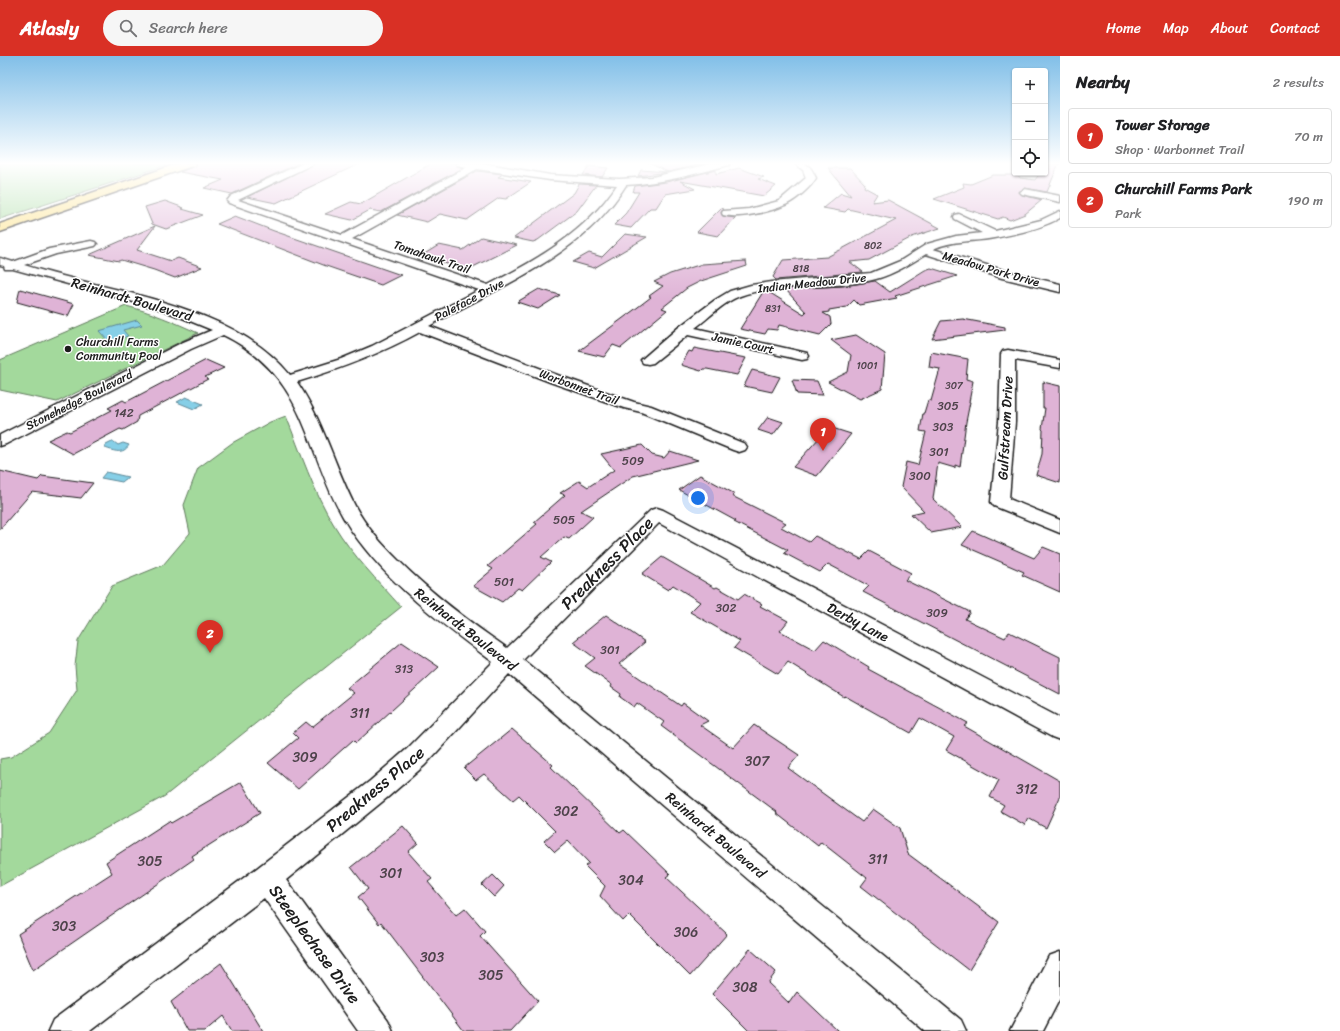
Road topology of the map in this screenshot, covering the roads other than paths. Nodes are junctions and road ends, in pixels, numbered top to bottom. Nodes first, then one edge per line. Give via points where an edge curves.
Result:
1 (57, 208) edge
2 (253, 208) edge
3 (398, 208) edge
4 (605, 208) edge
5 (762, 208) edge
6 (727, 213) dead end
7 (1060, 214) edge
8 (959, 217) dead end
9 (1045, 222) junction
10 (1060, 227) edge
11 (0, 228) edge
12 (994, 234) junction
13 (342, 240) junction
14 (91, 244) dead end
15 (923, 250) junction
16 (4, 265) edge
17 (1060, 288) edge
18 (488, 289) junction
19 (419, 327) junction
20 (224, 330) junction
21 (684, 330) junction
22 (802, 356) dead end
23 (648, 360) dead end
24 (1060, 364) edge
25 (288, 380) junction
26 (0, 441) edge
27 (740, 447) dead end
28 (657, 514) joint
29 (1060, 527) edge
30 (508, 661) junction
31 (1060, 730) edge
32 (267, 878) junction
33 (1060, 967) edge
34 (64, 1031) edge
35 (377, 1031) edge
36 (950, 1031) edge
37 (1026, 1031) edge

1 - 11 main road
2 - 13 street, Tomahawk Trail
3 - 13 street
4 - 18 street, Paleface Drive via 577,235 521,272
5 - 6 street
7 - 9 street, Indian Meadow Drive
8 - 12 street
9 - 10 street
9 - 12 street, Indian Meadow Drive
12 - 15 street, Indian Meadow Drive via 949,241
13 - 18 street, Tomahawk Trail
14 - 16 street via 53,251
15 - 17 street, Meadow Park Drive
15 - 21 street, Indian Meadow Drive via 904,263 874,276 772,286 734,294
16 - 20 street, Reinhardt Boulevard via 171,308
18 - 19 street, Paleface Drive
19 - 25 street, Paleface Drive via 366,354
19 - 27 street, Warbonnet Trail
20 - 25 street, Reinhardt Boulevard via 264,356
20 - 26 street, Stonehedge Boulevard via 186,346
21 - 22 street, Jamie Court
21 - 23 street, Indian Meadow Drive
24 - 29 street, Gulfstream Drive via 1008,354 1007,422 1000,502
25 - 30 street, Reinhardt Boulevard via 314,426 347,508 371,545 422,597
28 - 30 street, Preakness Place
28 - 31 street, Derby Lane
30 - 32 street, Preakness Place via 416,757
30 - 36 street, Reinhardt Boulevard
32 - 34 street, Preakness Place
32 - 35 street, Steeplechase Drive
33 - 37 street

